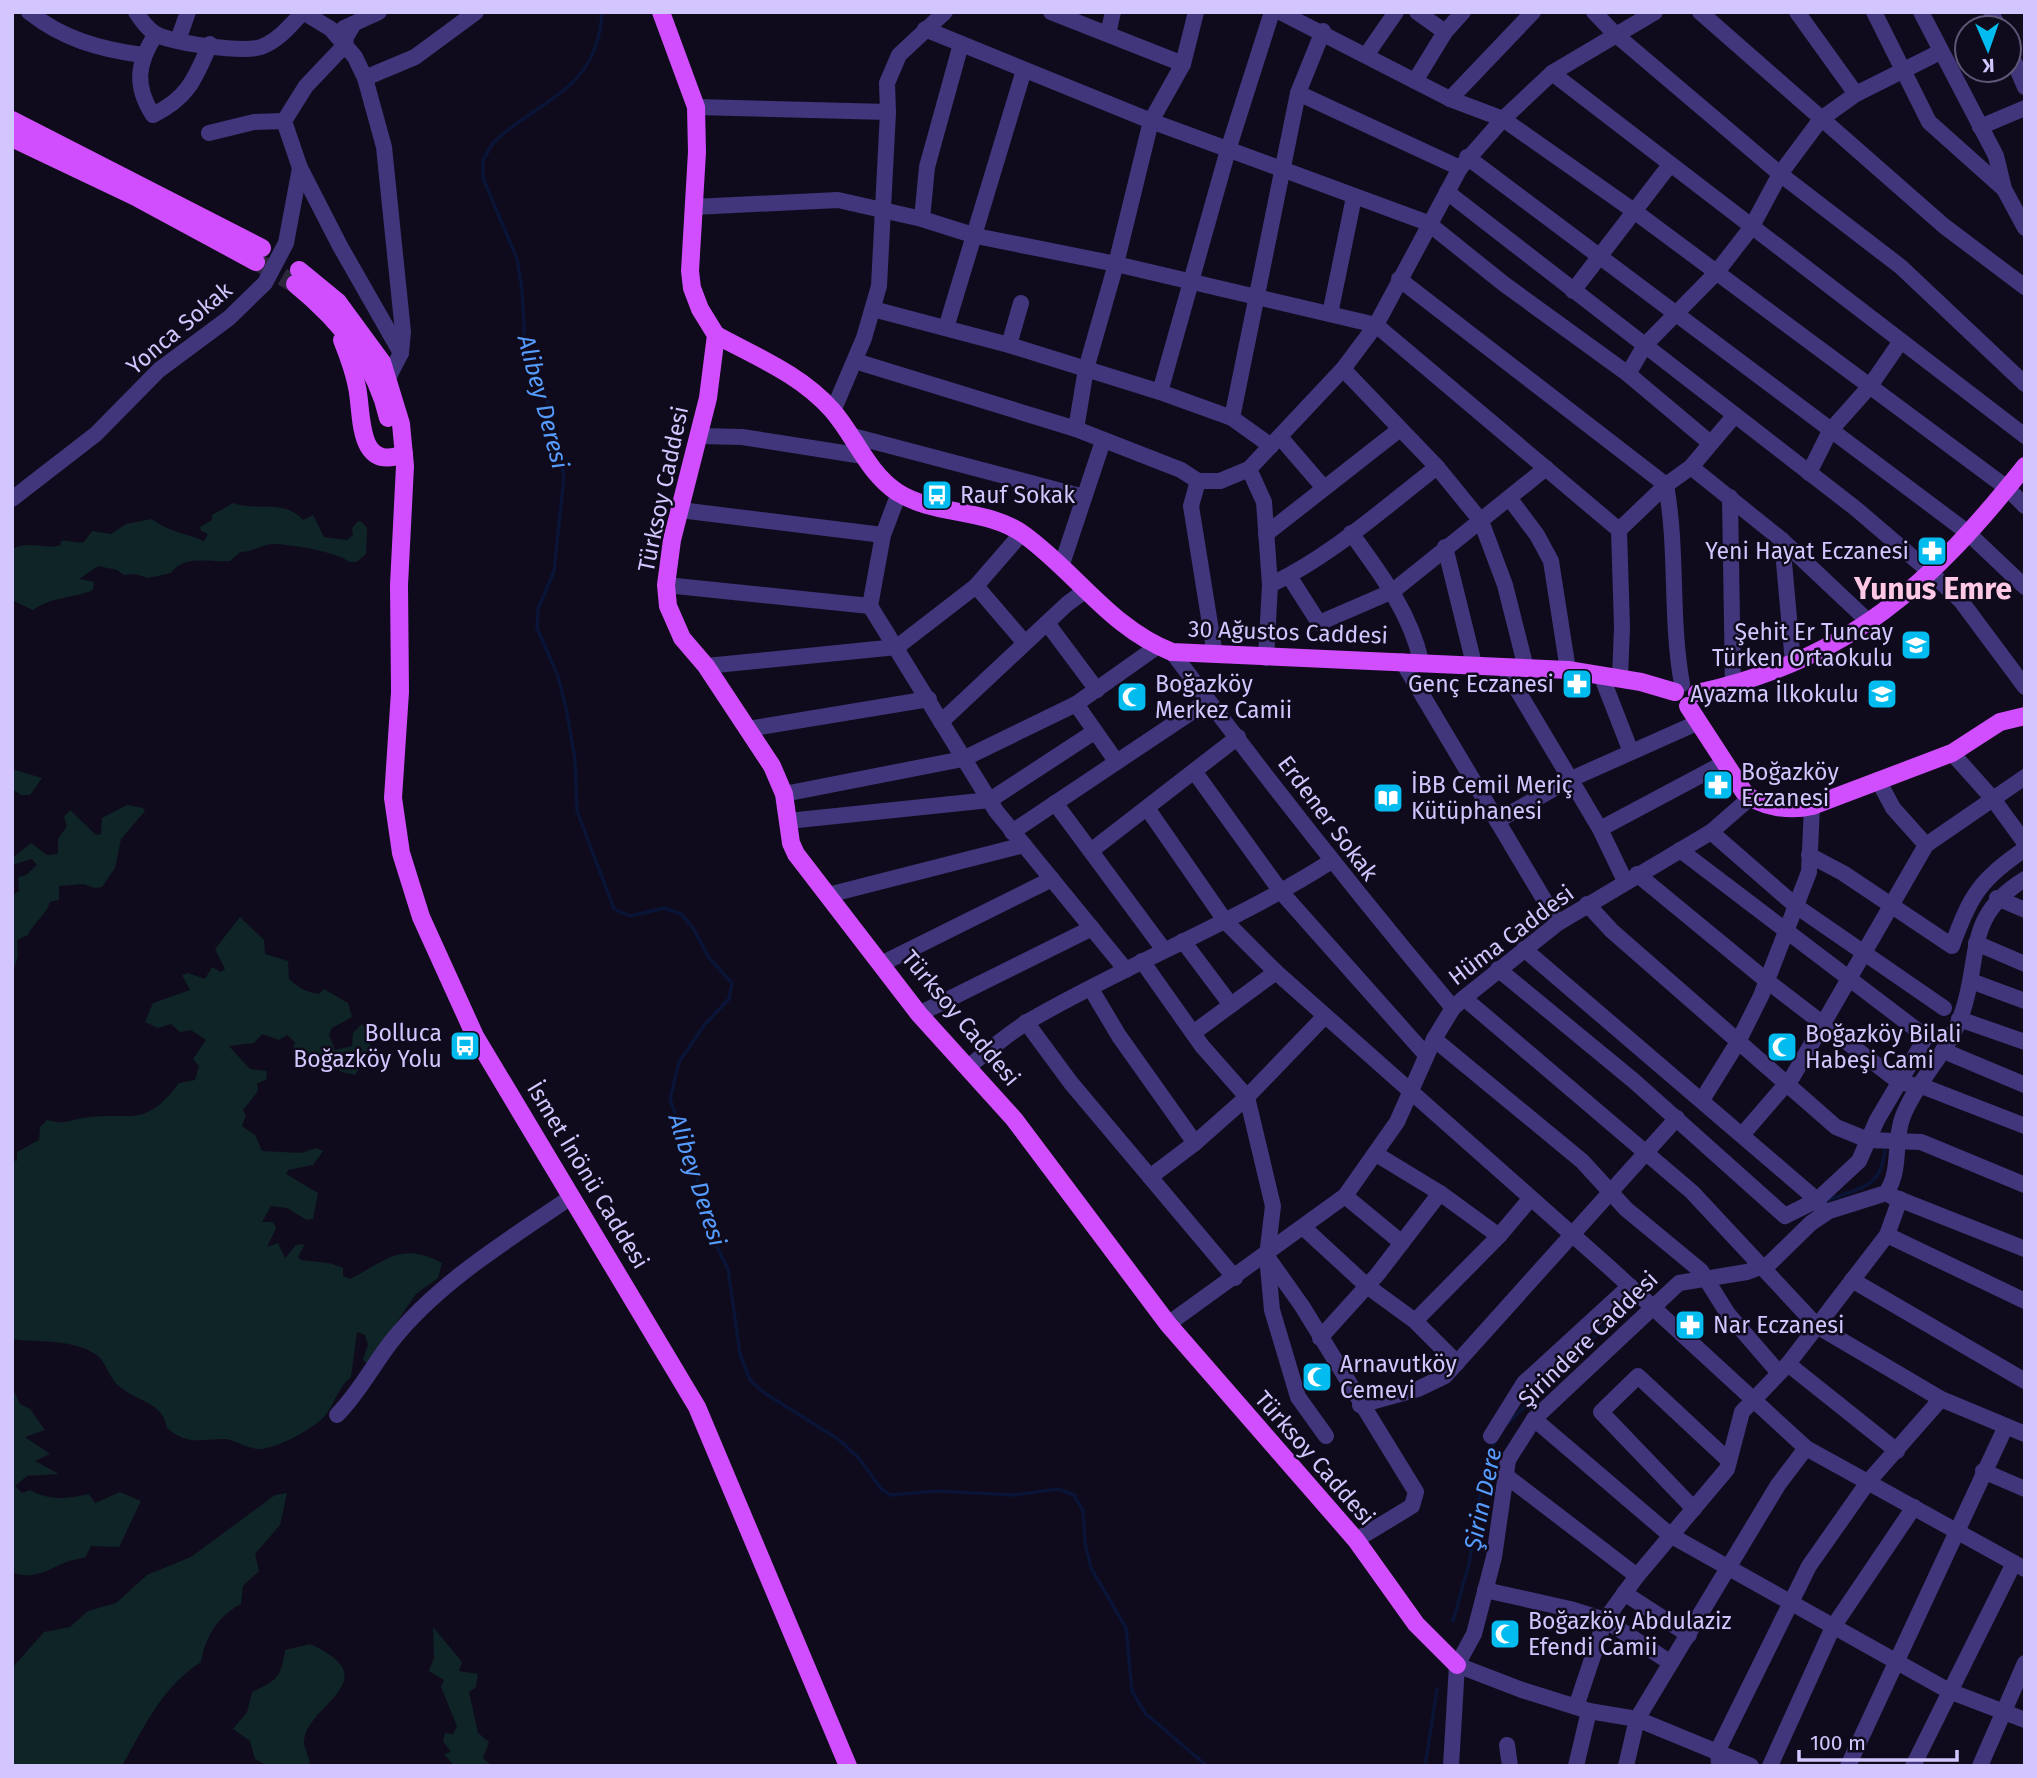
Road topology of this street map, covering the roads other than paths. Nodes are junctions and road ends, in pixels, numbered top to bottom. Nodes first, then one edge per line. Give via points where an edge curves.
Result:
1 (29, 12) edge
2 (136, 12) edge
3 (188, 12) edge
4 (303, 12) edge
5 (379, 12) edge
6 (476, 12) edge
7 (661, 12) edge
8 (945, 12) edge
9 (1051, 12) edge
10 (1113, 12) edge
11 (1196, 12) edge
12 (1272, 12) edge
13 (1280, 12) edge
14 (1396, 12) edge
15 (1417, 12) edge
16 (1463, 12) edge
17 (1533, 12) edge
18 (1594, 12) edge
19 (1655, 12) edge
20 (1700, 12) edge
21 (1797, 12) edge
22 (1874, 12) edge
23 (1921, 12) edge
24 (353, 25) junction
25 (331, 29) junction
26 (925, 29) junction
27 (1323, 32) junction
28 (1445, 32) junction
29 (156, 34) junction
30 (1108, 34) junction
31 (1615, 34) junction
32 (178, 40) junction
33 (210, 44) junction
34 (961, 44) junction
35 (345, 45) junction
36 (1940, 52) junction
37 (1367, 54) junction
38 (142, 55) junction
39 (1183, 64) junction
40 (1902, 69) junction
41 (1024, 70) junction
42 (1552, 73) junction
43 (365, 78) junction
44 (1415, 81) junction
45 (1298, 93) junction
46 (1856, 94) junction
47 (1450, 99) junction
48 (696, 107) junction
49 (2025, 108) edge
50 (888, 112) junction
51 (1503, 119) junction
52 (1821, 119) junction
53 (12, 120) edge
54 (284, 121) junction
55 (1151, 121) junction
56 (1980, 127) junction
57 (209, 133) dead end
58 (12, 138) edge
59 (1228, 150) junction
60 (1464, 162) junction
61 (1669, 166) junction
62 (300, 168) junction
63 (1283, 170) junction
64 (1780, 174) junction
65 (2004, 189) junction
66 (1447, 192) junction
67 (1354, 197) junction
68 (694, 207) junction
69 (883, 210) junction
70 (1634, 211) junction
71 (922, 219) junction
72 (1428, 223) junction
73 (1751, 228) junction
74 (2025, 228) edge
75 (976, 236) junction
76 (1599, 256) junction
77 (1116, 264) junction
78 (1716, 273) junction
79 (1399, 279) junction
80 (1190, 282) junction
81 (2025, 288) edge
82 (1573, 291) junction
83 (1258, 297) junction
84 (1021, 303) dead end
85 (873, 309) junction
86 (1674, 313) junction
87 (1330, 314) junction
88 (332, 317) junction
89 (1376, 326) junction
90 (946, 328) junction
91 (716, 335) junction
92 (1901, 341) junction
93 (1009, 345) junction
94 (1645, 345) junction
95 (401, 353) junction
96 (855, 361) junction
97 (1086, 369) junction
98 (1343, 369) junction
99 (1628, 374) junction
100 (384, 383) junction
101 (2025, 384) edge
102 (1870, 386) junction
103 (1160, 392) junction
104 (834, 411) junction
105 (1735, 415) junction
106 (1231, 418) junction
107 (1076, 429) junction
108 (1400, 429) junction
109 (1830, 431) junction
110 (849, 435) junction
111 (699, 436) junction
112 (2025, 436) edge
113 (1103, 440) junction
114 (1275, 441) junction
115 (1709, 442) junction
116 (398, 456) junction
117 (863, 456) junction
118 (2025, 466) edge
119 (1437, 467) junction
120 (1691, 467) junction
121 (1546, 468) junction
122 (1249, 469) junction
123 (1809, 473) junction
124 (1198, 481) junction
125 (1666, 485) junction
126 (1324, 488) junction
127 (2007, 488) junction
128 (899, 493) junction
129 (1084, 497) junction
130 (1730, 497) junction
131 (12, 499) edge
132 (1510, 499) junction
133 (2025, 506) edge
134 (680, 510) junction
135 (1481, 521) junction
136 (1619, 530) junction
137 (1968, 532) junction
138 (1022, 533) junction
139 (1351, 533) junction
140 (1266, 534) junction
141 (883, 535) junction
142 (1782, 540) junction
143 (1445, 547) junction
144 (1062, 567) junction
145 (1931, 572) junction
146 (1289, 576) junction
147 (666, 585) junction
148 (1270, 585) junction
149 (976, 586) junction
150 (2025, 587) edge
151 (1086, 590) junction
152 (1393, 591) junction
153 (870, 606) junction
154 (1047, 623) junction
155 (1870, 623) junction
156 (1025, 643) junction
157 (897, 647) junction
158 (1165, 649) junction
159 (1215, 655) junction
160 (1266, 658) junction
161 (1402, 661) junction
162 (1421, 661) junction
163 (1793, 663) junction
164 (1474, 664) junction
165 (706, 666) junction
166 (1503, 666) junction
167 (1526, 668) junction
168 (1568, 670) junction
169 (1601, 675) junction
170 (1620, 678) junction
171 (1732, 685) junction
172 (2025, 687) edge
173 (1097, 690) junction
174 (1685, 693) junction
175 (929, 699) junction
176 (1209, 701) junction
177 (1076, 704) junction
178 (2025, 716) edge
179 (941, 722) junction
180 (1699, 722) junction
181 (748, 729) junction
182 (1094, 732) junction
183 (1238, 737) junction
184 (1631, 752) junction
185 (1952, 754) junction
186 (963, 759) junction
187 (1116, 761) junction
188 (1724, 763) junction
189 (1194, 771) junction
190 (2025, 777) edge
191 (1569, 780) junction
192 (1878, 780) junction
193 (784, 794) junction
194 (1750, 798) junction
195 (1993, 799) junction
196 (990, 800) junction
197 (1055, 803) junction
198 (1812, 806) junction
199 (1147, 808) junction
200 (788, 821) junction
201 (1497, 821) junction
202 (1600, 830) junction
203 (1012, 832) junction
204 (1710, 832) junction
205 (2025, 843) edge
206 (1024, 845) junction
207 (1926, 845) junction
208 (1092, 849) junction
209 (2025, 849) edge
210 (1680, 850) junction
211 (1809, 855) junction
212 (1330, 862) junction
213 (1631, 878) junction
214 (1052, 879) junction
215 (2025, 879) edge
216 (1282, 893) junction
217 (828, 895) junction
218 (1997, 898) junction
219 (1587, 904) junction
220 (1891, 905) junction
221 (1796, 906) junction
222 (2025, 910) edge
223 (1226, 922) junction
224 (1558, 923) junction
225 (1091, 928) junction
226 (1787, 931) junction
227 (1183, 941) junction
228 (1976, 943) junction
229 (1524, 948) junction
230 (1164, 950) junction
231 (1865, 951) junction
232 (1142, 961) junction
233 (883, 963) junction
234 (2025, 964) edge
235 (1126, 970) junction
236 (1498, 970) junction
237 (1276, 972) junction
238 (1850, 977) junction
239 (1767, 981) junction
240 (1971, 981) junction
241 (1091, 989) junction
242 (2025, 1001) edge
243 (1459, 1003) junction
244 (1231, 1005) junction
245 (1944, 1008) dead end
246 (919, 1014) junction
247 (1325, 1016) junction
248 (1959, 1019) junction
249 (1027, 1023) junction
250 (1824, 1023) junction
251 (1193, 1033) junction
252 (1434, 1039) junction
253 (1738, 1042) junction
254 (2025, 1042) edge
255 (1944, 1051) junction
256 (1426, 1055) junction
257 (969, 1066) junction
258 (1899, 1082) junction
259 (1785, 1085) junction
260 (2025, 1085) edge
261 (1921, 1086) junction
262 (1412, 1093) junction
263 (1247, 1097) junction
264 (1702, 1100) junction
265 (1677, 1118) junction
266 (2025, 1126) edge
267 (1742, 1135) junction
268 (1897, 1139) junction
269 (1868, 1140) junction
270 (1195, 1143) junction
271 (1646, 1153) junction
272 (1376, 1154) junction
273 (1150, 1177) junction
274 (2025, 1185) edge
275 (1611, 1192) junction
276 (1440, 1193) junction
277 (1345, 1196) junction
278 (1893, 1196) junction
279 (571, 1197) junction
280 (1531, 1198) junction
281 (1820, 1207) junction
282 (1304, 1228) junction
283 (1573, 1235) junction
284 (1887, 1235) junction
285 (1499, 1236) junction
286 (1402, 1243) junction
287 (2025, 1249) edge
288 (1267, 1256) junction
289 (1759, 1268) junction
290 (1704, 1277) junction
291 (1235, 1278) junction
292 (1852, 1280) junction
293 (1367, 1286) junction
294 (1630, 1286) junction
295 (2025, 1301) edge
296 (1653, 1308) junction
297 (1415, 1321) junction
298 (1168, 1324) junction
299 (1817, 1326) junction
300 (1320, 1338) junction
301 (1457, 1363) junction
302 (1783, 1369) junction
303 (2025, 1381) edge
304 (1752, 1399) junction
305 (1941, 1399) junction
306 (1360, 1405) junction
307 (337, 1415) dead end
308 (1534, 1419) junction
309 (2006, 1426) junction
310 (2025, 1434) edge
311 (1326, 1436) dead end
312 (1491, 1436) dead end
313 (1806, 1448) junction
314 (1897, 1451) junction
315 (1728, 1460) junction
316 (1983, 1471) junction
317 (1505, 1475) junction
318 (1868, 1482) junction
319 (2025, 1489) edge
320 (1914, 1507) junction
321 (1694, 1509) junction
322 (1958, 1532) junction
323 (1670, 1535) junction
324 (1356, 1540) junction
325 (2019, 1566) edge
326 (1729, 1569) junction
327 (1637, 1576) junction
328 (1485, 1590) junction
329 (1625, 1593) junction
330 (1790, 1603) junction
331 (1605, 1620) junction
332 (1833, 1627) junction
333 (1689, 1635) junction
334 (1899, 1661) junction
335 (1671, 1663) junction
336 (2025, 1663) edge
337 (1457, 1665) junction
338 (1949, 1691) junction
339 (1582, 1709) junction
340 (2005, 1713) junction
341 (1636, 1719) junction
342 (2025, 1720) edge
343 (1507, 1745) dead end
344 (1719, 1758) edge
345 (848, 1766) edge
346 (1451, 1766) edge
347 (1510, 1766) edge
348 (1576, 1766) edge
349 (1626, 1766) edge
350 (1751, 1766) edge
351 (1770, 1766) edge
352 (1848, 1766) edge
353 (1913, 1766) edge
354 (1980, 1766) edge

1 - 38 street via 68,37 94,47
2 - 29 street
3 - 32 street
4 - 25 street
4 - 33 street via 280,36 261,47 241,50
5 - 24 street
6 - 43 street via 415,57
7 - 48 main road
8 - 26 street
9 - 30 street
10 - 30 street
11 - 39 street
12 - 59 street
13 - 27 street
14 - 37 street
15 - 28 street
16 - 28 street
17 - 47 street
18 - 31 street
19 - 31 street
20 - 52 street
21 - 46 street
22 - 40 street
23 - 36 street
24 - 25 street
24 - 35 street
25 - 35 street
26 - 34 street
26 - 50 street via 899,55 887,83
27 - 37 street
27 - 45 street
28 - 44 street
29 - 32 street
29 - 38 street
30 - 39 street
31 - 42 street
31 - 64 street
32 - 33 street
33 - 38 street via 195,79 176,104 153,115 141,97
34 - 41 street
34 - 71 street via 927,167
35 - 43 street
35 - 54 street via 306,86
36 - 40 street
36 - 56 street
37 - 44 street
39 - 55 street
40 - 46 street
40 - 65 street via 1930,122
41 - 55 street
41 - 75 street
42 - 51 street
42 - 61 street
43 - 95 street via 384,147 403,332
44 - 47 street
45 - 60 street
45 - 63 street
46 - 52 street
47 - 51 street
48 - 50 street
48 - 68 main road
49 - 56 street
50 - 69 street
51 - 60 street
51 - 70 street
52 - 64 street
52 - 81 street via 1884,169 1944,226
53 - 58 main road via 259,255
54 - 57 street via 254,122
54 - 62 street
55 - 59 street
55 - 77 street
56 - 65 street via 1996,156
59 - 63 street
59 - 80 street
60 - 66 street
60 - 76 street
61 - 70 street
61 - 73 street
62 - 95 street
62 - 131 street, Yonca Sokak via 286,243 265,283 229,318 159,370 96,433
63 - 67 street
63 - 83 street
64 - 73 street
64 - 101 street via 1900,267
65 - 74 street
66 - 72 street
66 - 82 street
67 - 72 street
67 - 87 street
68 - 69 street via 838,200
68 - 91 main road via 692,288
69 - 71 street
69 - 85 street via 879,286
70 - 76 street
70 - 78 street
71 - 75 street
72 - 79 street
72 - 99 street
73 - 78 street
73 - 92 street
75 - 77 street
75 - 90 street
76 - 82 street
76 - 86 street
77 - 80 street
77 - 97 street
78 - 86 street
78 - 102 street
79 - 89 street
79 - 125 street
80 - 83 street
80 - 103 street
82 - 94 street
83 - 87 street
83 - 106 street
84 - 93 street
85 - 90 street
85 - 96 street
86 - 94 street
86 - 109 street
87 - 89 street
88 - 100 main road
88 - 100 main road via 297,277 338,302 382,362
88 - 116 main road via 355,380 365,441 373,452
89 - 98 street
89 - 121 street
90 - 93 street
91 - 104 main road, 30 Ağustos Caddesi via 801,382
91 - 111 main road, Türksoy Caddesi
92 - 102 street
92 - 112 street
93 - 97 street
94 - 99 street
94 - 105 street
95 - 100 street
96 - 104 street
96 - 107 street
97 - 103 street
97 - 107 street
98 - 108 street
98 - 114 street
99 - 115 street
100 - 116 main road, İsmet İnönü Caddesi via 401,424
102 - 109 street
102 - 127 street
103 - 106 street
104 - 110 main road, 30 Ağustos Caddesi
105 - 115 street
105 - 123 street
106 - 114 street
107 - 113 street
108 - 119 street
108 - 126 street
109 - 123 street
109 - 137 street
110 - 117 main road, 30 Ağustos Caddesi
110 - 129 street
111 - 117 street via 742,437
111 - 134 main road, Türksoy Caddesi
113 - 124 street
113 - 129 street
114 - 122 street
114 - 126 street
115 - 120 street
116 - 279 main road, İsmet İnönü Caddesi via 400,692 393,798 401,853 421,917 475,1036
117 - 128 main road, 30 Ağustos Caddesi
118 - 127 main road, 30 Ağustos Caddesi
119 - 135 street
119 - 139 street
120 - 125 street
120 - 130 street
121 - 132 street
121 - 136 street
122 - 124 street via 1220,481
122 - 140 street via 1264,502
123 - 145 street
124 - 159 street via 1191,506
125 - 136 street
125 - 174 street via 1673,534 1675,645
126 - 140 street
127 - 133 street
127 - 137 main road, 30 Ağustos Caddesi
128 - 138 main road, 30 Ağustos Caddesi
128 - 141 street
129 - 144 street
130 - 142 street
130 - 171 street
132 - 135 street
132 - 168 street via 1551,561
134 - 141 street
134 - 147 main road, Türksoy Caddesi
135 - 143 street
135 - 167 street
136 - 170 street
137 - 145 main road, 30 Ağustos Caddesi
137 - 150 street
138 - 144 main road, 30 Ağustos Caddesi
138 - 149 street
139 - 146 street
139 - 152 street
140 - 148 street
141 - 153 street
142 - 155 street
142 - 163 street
143 - 152 street
143 - 164 street
144 - 151 main road, 30 Ağustos Caddesi
145 - 155 main road, 30 Ağustos Caddesi
145 - 172 street via 1961,601
146 - 148 street
146 - 152 street via 1319,623
147 - 153 street
147 - 165 main road, Türksoy Caddesi via 673,620
148 - 160 street
149 - 156 street
149 - 157 street
151 - 154 street
151 - 158 main road, 30 Ağustos Caddesi via 1118,620
152 - 162 street via 1416,639
153 - 157 street
154 - 156 street
154 - 173 street
155 - 163 main road, 30 Ağustos Caddesi
156 - 179 street
157 - 165 street
157 - 175 street
158 - 159 main road, 30 Ağustos Caddesi
158 - 173 street
158 - 176 street, Erdener Sokak
159 - 160 main road, 30 Ağustos Caddesi
160 - 161 main road, 30 Ağustos Caddesi
161 - 162 main road, 30 Ağustos Caddesi
161 - 201 street
162 - 164 main road, 30 Ağustos Caddesi
163 - 171 main road, 30 Ağustos Caddesi
164 - 166 main road, 30 Ağustos Caddesi
165 - 181 main road, Türksoy Caddesi
166 - 167 main road, 30 Ağustos Caddesi
166 - 191 street
167 - 168 main road, 30 Ağustos Caddesi
168 - 169 main road, 30 Ağustos Caddesi
169 - 170 main road, 30 Ağustos Caddesi
169 - 184 street
170 - 174 main road, 30 Ağustos Caddesi
171 - 174 main road, 30 Ağustos Caddesi
173 - 177 street
174 - 180 main road
175 - 179 street
175 - 181 street
176 - 183 street, Erdener Sokak
176 - 187 street
177 - 182 street
177 - 186 street
178 - 185 main road via 2000,722
179 - 186 street
180 - 184 street
180 - 188 main road
181 - 193 main road, Türksoy Caddesi
182 - 187 street
182 - 196 street
183 - 189 street
183 - 212 street, Erdener Sokak
184 - 191 street
185 - 192 main road
185 - 195 street
186 - 193 street
186 - 196 street
187 - 197 street
188 - 194 main road
188 - 202 street
189 - 199 street
189 - 216 street
190 - 195 street
191 - 201 street
191 - 202 street
192 - 198 main road
192 - 207 street via 1893,808
193 - 200 main road, Türksoy Caddesi
194 - 198 main road via 1791,809
194 - 204 street, Hüma Caddesi
195 - 205 street
195 - 207 street
196 - 200 street
196 - 203 street
197 - 203 street
197 - 208 street
198 - 211 street
199 - 208 street
199 - 223 street
200 - 217 main road, Türksoy Caddesi via 796,854
201 - 224 street
202 - 213 street
203 - 206 street
204 - 210 street, Hüma Caddesi
204 - 221 street
206 - 214 street
206 - 217 street
207 - 220 street
208 - 230 street
209 - 220 street via 1985,879 1967,906 1952,946
210 - 213 street, Hüma Caddesi
210 - 226 street
211 - 220 street
211 - 221 street via 1809,872
212 - 216 street
212 - 243 street, Erdener Sokak
213 - 219 street, Hüma Caddesi
213 - 239 street
214 - 225 street
214 - 233 street
215 - 218 street
216 - 223 street
216 - 256 street
217 - 233 main road, Türksoy Caddesi
218 - 222 street
218 - 228 street
219 - 224 street, Hüma Caddesi
219 - 253 street
220 - 231 street
221 - 226 street
221 - 231 street
223 - 227 street
223 - 237 street
224 - 229 street, Hüma Caddesi
225 - 235 street
225 - 246 street
226 - 238 street
226 - 239 street
227 - 230 street
227 - 244 street
228 - 234 street
228 - 240 street
229 - 236 street, Hüma Caddesi
229 - 264 street
230 - 232 street
231 - 238 street
231 - 245 street
232 - 235 street
232 - 251 street
233 - 246 main road, Türksoy Caddesi
235 - 241 street
236 - 243 street, Hüma Caddesi
236 - 265 street
237 - 244 street
237 - 247 street
238 - 250 street
238 - 258 street via 1926,1037
239 - 250 street
239 - 253 street
240 - 242 street
240 - 248 street
241 - 249 street
241 - 270 street
243 - 252 street, Hüma Caddesi
243 - 271 street, Erdener Sokak
244 - 251 street
246 - 257 main road, Türksoy Caddesi
247 - 262 street
247 - 263 street
248 - 254 street
248 - 255 street
249 - 257 street
249 - 273 street
250 - 258 street
250 - 259 street
251 - 263 street
252 - 256 street, Hüma Caddesi
252 - 275 street via 1582,1161
253 - 259 street
253 - 264 street
255 - 260 street
255 - 261 street
256 - 262 street, Hüma Caddesi
257 - 298 main road, Türksoy Caddesi via 1057,1173
258 - 261 street
258 - 269 street
259 - 267 street
259 - 269 street via 1836,1127
261 - 266 street
261 - 268 street via 1903,1116
262 - 272 street, Hüma Caddesi
262 - 280 street
263 - 270 street
263 - 288 street via 1273,1206
264 - 267 street
265 - 271 street
265 - 281 street via 1785,1216
267 - 281 street
268 - 269 street
268 - 274 street via 1921,1142
268 - 278 street
269 - 281 street via 1859,1161
270 - 273 street
271 - 275 street
271 - 289 street, Erdener Sokak via 1692,1192
272 - 276 street
272 - 277 street, Hüma Caddesi
273 - 291 street
275 - 283 street
275 - 290 street
276 - 285 street
276 - 286 street
277 - 282 street, Hüma Caddesi
277 - 286 street
278 - 281 street, Şirindere Caddesi
278 - 284 street
278 - 287 street
279 - 307 street via 435,1297 392,1342 360,1392
279 - 345 main road, İsmet İnönü Caddesi via 697,1407
280 - 283 street
280 - 285 street
281 - 289 street, Şirindere Caddesi via 1778,1258
282 - 288 street, Hüma Caddesi
282 - 293 street
283 - 294 street
283 - 301 street
284 - 292 street
284 - 295 street
285 - 297 street
286 - 293 street
288 - 291 street, Hüma Caddesi
288 - 300 street
288 - 311 street via 1272,1310 1284,1358 1298,1397
289 - 290 street, Şirindere Caddesi
289 - 299 street, Erdener Sokak
290 - 296 street, Şirindere Caddesi via 1679,1283
290 - 302 street via 1728,1314
291 - 298 street, Hüma Caddesi
292 - 299 street
292 - 303 street
293 - 297 street
293 - 300 street
294 - 296 street
294 - 312 street via 1524,1383
296 - 304 street
296 - 308 street, Şirindere Caddesi
297 - 301 street
298 - 324 main road, Türksoy Caddesi
299 - 302 street
299 - 305 street, Erdener Sokak
300 - 306 street
301 - 306 street via 1445,1376 1418,1389
302 - 304 street
302 - 314 street
304 - 313 street
304 - 315 street via 1742,1412
305 - 309 street, Erdener Sokak
305 - 314 street
306 - 324 street via 1417,1495 1412,1506
308 - 317 street, Şirindere Caddesi via 1514,1449
308 - 323 street
309 - 310 street, Erdener Sokak
309 - 316 street
313 - 318 street
313 - 326 street via 1778,1485
314 - 318 street
315 - 321 street via 1727,1469
315 - 321 street via 1638,1376 1601,1412
316 - 319 street
316 - 322 street
317 - 327 street
317 - 328 street, Şirindere Caddesi
318 - 320 street
318 - 330 street via 1809,1566
320 - 322 street
320 - 332 street
321 - 323 street
322 - 325 street
322 - 334 street
323 - 326 street
323 - 327 street
324 - 337 main road, Türksoy Caddesi via 1416,1624
325 - 338 street
326 - 330 street
326 - 333 street
327 - 329 street
328 - 331 street
328 - 337 street, Şirindere Caddesi via 1474,1634
329 - 331 street
329 - 333 street
330 - 332 street
330 - 344 street
331 - 335 street
331 - 339 street
332 - 334 street
332 - 351 street
333 - 335 street
334 - 338 street
334 - 352 street
335 - 341 street
336 - 340 street
337 - 339 street, Türksoy Caddesi
337 - 346 street
338 - 340 street
338 - 353 street
339 - 341 street, Türksoy Caddesi
339 - 348 street
340 - 342 street
340 - 354 street
341 - 344 street, Türksoy Caddesi
341 - 349 street
343 - 347 street
344 - 350 street, Türksoy Caddesi

